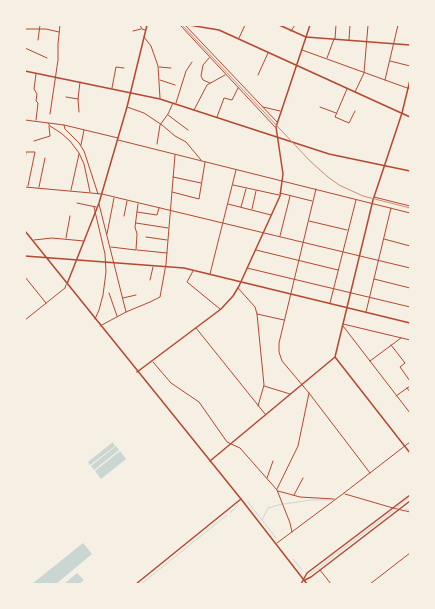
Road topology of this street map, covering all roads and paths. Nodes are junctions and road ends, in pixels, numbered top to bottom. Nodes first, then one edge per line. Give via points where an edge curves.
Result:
1 (40, 25) edge
2 (60, 25) edge
3 (140, 25) edge
4 (147, 25) edge
5 (180, 25) edge
6 (185, 25) edge
7 (189, 25) edge
8 (245, 25) edge
9 (279, 25) edge
10 (295, 25) edge
11 (310, 25) edge
12 (336, 25) edge
13 (350, 25) edge
14 (368, 25) edge
15 (398, 25) edge
16 (200, 26) edge
17 (25, 29) edge
18 (40, 29) junction
19 (142, 29) junction
20 (133, 31) dead end
21 (146, 31) junction
22 (291, 31) junction
23 (60, 32) junction
24 (144, 37) junction
25 (306, 37) junction
26 (239, 39) junction
27 (334, 39) junction
28 (38, 40) dead end
29 (349, 40) junction
30 (366, 42) junction
31 (394, 44) junction
32 (410, 45) edge
33 (25, 48) edge
34 (301, 50) junction
35 (268, 52) junction
36 (209, 57) junction
37 (47, 58) dead end
38 (326, 59) junction
39 (390, 61) junction
40 (192, 62) dead end
41 (296, 65) junction
42 (158, 66) junction
43 (410, 66) edge
44 (124, 68) dead end
45 (171, 68) dead end
46 (25, 71) edge
47 (364, 73) junction
48 (36, 74) junction
49 (226, 75) junction
50 (258, 75) dead end
51 (56, 78) junction
52 (160, 80) junction
53 (385, 80) junction
54 (410, 80) edge
55 (80, 82) junction
56 (210, 83) junction
57 (175, 85) dead end
58 (111, 88) junction
59 (238, 88) junction
60 (347, 88) junction
61 (409, 89) edge
62 (131, 92) junction
63 (355, 92) junction
64 (66, 97) dead end
65 (78, 99) junction
66 (160, 99) junction
67 (173, 103) junction
68 (176, 104) junction
69 (127, 107) junction
70 (262, 107) junction
71 (320, 107) dead end
72 (194, 110) junction
73 (280, 111) junction
74 (355, 111) dead end
75 (79, 112) dead end
76 (336, 113) junction
77 (402, 113) junction
78 (50, 114) dead end
79 (168, 114) junction
80 (410, 117) edge
81 (217, 118) junction
82 (25, 120) edge
83 (36, 120) junction
84 (48, 122) junction
85 (277, 122) junction
86 (48, 124) junction
87 (161, 124) junction
88 (64, 125) junction
89 (276, 127) junction
90 (84, 130) junction
91 (188, 130) dead end
92 (278, 138) junction
93 (118, 139) junction
94 (34, 141) dead end
95 (157, 144) dead end
96 (81, 145) junction
97 (26, 152) edge
98 (79, 153) junction
99 (175, 154) junction
100 (45, 158) dead end
101 (25, 160) edge
102 (202, 161) junction
103 (206, 162) junction
104 (384, 166) junction
105 (236, 170) junction
106 (410, 171) edge
107 (173, 176) junction
108 (283, 181) junction
109 (202, 183) junction
110 (233, 184) junction
111 (25, 187) edge
112 (28, 187) junction
113 (39, 188) junction
114 (246, 188) junction
115 (316, 189) junction
116 (257, 190) junction
117 (71, 191) junction
118 (90, 192) junction
119 (171, 192) junction
120 (98, 194) junction
121 (102, 194) junction
122 (280, 194) junction
123 (290, 196) junction
124 (115, 197) junction
125 (373, 197) junction
126 (127, 200) junction
127 (356, 200) junction
128 (313, 201) junction
129 (77, 203) dead end
130 (99, 203) junction
131 (138, 203) junction
132 (227, 204) junction
133 (372, 204) junction
134 (410, 206) edge
135 (94, 207) junction
136 (98, 208) junction
137 (159, 208) junction
138 (241, 208) junction
139 (391, 208) junction
140 (170, 210) junction
141 (252, 210) junction
142 (136, 212) junction
143 (96, 213) junction
144 (410, 213) edge
145 (272, 215) junction
146 (70, 216) dead end
147 (124, 216) dead end
148 (308, 221) junction
149 (223, 222) junction
150 (135, 223) junction
151 (169, 228) junction
152 (348, 230) junction
153 (25, 231) edge
154 (264, 232) junction
155 (107, 235) junction
156 (146, 237) dead end
157 (280, 237) junction
158 (66, 238) junction
159 (384, 239) junction
160 (32, 240) junction
161 (168, 240) junction
162 (85, 241) junction
163 (303, 242) junction
164 (410, 246) edge
165 (110, 247) junction
166 (136, 250) junction
167 (256, 250) junction
168 (343, 252) junction
169 (167, 253) junction
170 (360, 255) junction
171 (25, 256) edge
172 (44, 257) junction
173 (77, 260) junction
174 (299, 260) junction
175 (379, 260) junction
176 (106, 262) junction
177 (113, 262) junction
178 (153, 266) junction
179 (165, 266) junction
180 (247, 268) junction
181 (410, 268) edge
182 (338, 270) junction
183 (193, 271) junction
184 (210, 275) junction
185 (25, 277) edge
186 (374, 279) junction
187 (150, 280) dead end
188 (294, 280) junction
189 (240, 282) junction
190 (67, 284) junction
191 (238, 287) junction
192 (410, 288) edge
193 (334, 289) junction
194 (109, 293) dead end
195 (351, 293) junction
196 (290, 294) junction
197 (136, 295) dead end
198 (370, 297) junction
199 (122, 298) junction
200 (46, 303) junction
201 (330, 304) junction
202 (410, 307) edge
203 (347, 308) junction
204 (221, 310) junction
205 (126, 312) junction
206 (366, 312) junction
207 (257, 314) junction
208 (117, 316) junction
209 (94, 319) junction
210 (25, 320) edge
211 (285, 320) junction
212 (410, 323) edge
213 (343, 325) junction
214 (100, 326) junction
215 (196, 328) junction
216 (401, 338) junction
217 (410, 340) edge
218 (390, 345) junction
219 (335, 357) junction
220 (152, 361) junction
221 (369, 361) junction
222 (137, 372) junction
223 (410, 381) edge
224 (302, 384) junction
225 (264, 385) junction
226 (410, 386) edge
227 (407, 388) junction
228 (410, 392) edge
229 (308, 393) junction
230 (290, 394) junction
231 (396, 396) junction
232 (258, 406) junction
233 (410, 413) edge
234 (266, 414) junction
235 (410, 442) edge
236 (230, 443) junction
237 (404, 446) junction
238 (410, 453) edge
239 (210, 461) junction
240 (273, 461) dead end
241 (370, 473) junction
242 (303, 478) dead end
243 (267, 479) junction
244 (277, 490) junction
245 (344, 493) junction
246 (294, 495) junction
247 (410, 495) edge
248 (335, 499) junction
249 (241, 500) junction
250 (410, 500) edge
251 (393, 508) junction
252 (399, 509) junction
253 (410, 512) edge
254 (292, 532) junction
255 (276, 544) junction
256 (409, 554) edge
257 (410, 556) edge
258 (320, 570) junction
259 (304, 580) junction
260 (136, 584) edge
261 (301, 584) edge
262 (307, 584) edge
263 (331, 584) edge
264 (370, 584) edge

1 - 18 street
2 - 23 street
3 - 19 street
4 - 21 street
5 - 36 street
6 - 70 street
7 - 16 street
8 - 26 street
9 - 22 street
10 - 22 street
11 - 25 street
12 - 27 street
13 - 29 street
14 - 30 street
15 - 31 street
16 - 26 street via 219,30
17 - 18 street
18 - 23 street
18 - 28 street
19 - 20 street
19 - 21 street
21 - 24 street
22 - 25 street
23 - 51 street
24 - 42 street
24 - 62 street
25 - 27 street
25 - 34 street
26 - 35 street
27 - 29 street
27 - 38 street
29 - 30 street
30 - 31 street
30 - 47 street
31 - 32 street
31 - 39 street
33 - 37 street
34 - 38 street
34 - 41 street
35 - 41 street
35 - 50 street
36 - 49 street
36 - 56 street via 203,65 201,76
38 - 47 street
39 - 43 street
39 - 53 street
40 - 68 street via 186,71
41 - 60 street
41 - 73 street
42 - 45 street
42 - 52 street
44 - 58 street via 116,67
46 - 48 street
47 - 53 street
47 - 63 street
48 - 51 street
48 - 83 street
49 - 56 street
49 - 59 street
51 - 55 street
51 - 78 street
52 - 57 street
52 - 66 street
53 - 61 street
54 - 61 street
55 - 58 street
55 - 65 street
56 - 72 street via 204,88
58 - 62 street
59 - 81 street via 232,100 224,98
59 - 89 street
60 - 63 street
60 - 76 street
61 - 77 street
62 - 66 street
62 - 69 street
63 - 77 street
64 - 65 street
65 - 75 street
66 - 67 street
67 - 68 street
67 - 79 street
68 - 72 street
69 - 87 street via 144,113
69 - 93 street
70 - 73 street
70 - 85 street
71 - 76 street
72 - 81 street
73 - 85 street
74 - 76 street via 349,123 334,117
77 - 80 street
77 - 104 street
79 - 87 street
79 - 91 street
81 - 92 street
82 - 83 street
83 - 84 street
84 - 86 street
84 - 88 street
85 - 89 street
86 - 94 street via 50,136
86 - 98 street via 70,141
87 - 95 street
87 - 102 street via 186,142
88 - 90 street
88 - 96 street
89 - 92 street
90 - 93 street
90 - 96 street
92 - 104 street via 329,154
92 - 108 street
93 - 99 street
93 - 121 street
96 - 120 street
97 - 101 street
97 - 112 street via 35,152
98 - 117 street
98 - 118 street
99 - 102 street
99 - 107 street
100 - 113 street
102 - 103 street
103 - 105 street
103 - 109 street
104 - 106 street
104 - 125 street
105 - 108 street
105 - 110 street
107 - 109 street
107 - 119 street
108 - 115 street
108 - 122 street
109 - 119 street via 199,199
110 - 114 street
110 - 132 street
111 - 112 street
112 - 113 street
113 - 117 street
114 - 116 street
114 - 138 street
115 - 127 street
115 - 128 street
116 - 122 street
116 - 141 street
117 - 118 street
118 - 120 street
119 - 140 street
120 - 121 street
121 - 124 street
121 - 130 street
122 - 123 street
122 - 145 street
123 - 128 street
123 - 157 street
124 - 126 street
124 - 155 street
125 - 133 street
125 - 134 street
126 - 131 street
126 - 147 street
127 - 133 street
127 - 152 street
128 - 148 street
129 - 135 street
130 - 136 street
130 - 155 street
131 - 137 street
131 - 142 street
132 - 138 street
132 - 149 street
133 - 139 street
133 - 170 street
135 - 136 street
135 - 143 street
136 - 143 street
137 - 140 street
137 - 142 street via 157,215
138 - 141 street
139 - 144 street
139 - 159 street
140 - 149 street
140 - 151 street
141 - 145 street
142 - 150 street
143 - 162 street
143 - 176 street
145 - 154 street
146 - 158 street
148 - 152 street
148 - 163 street
149 - 154 street
149 - 184 street
150 - 151 street
150 - 166 street via 138,234
151 - 161 street
152 - 168 street
153 - 160 street
154 - 157 street
154 - 167 street
155 - 165 street
156 - 161 street
157 - 163 street
158 - 160 street
158 - 162 street
159 - 164 street
159 - 175 street
160 - 172 street
161 - 169 street
162 - 173 street
163 - 168 street
163 - 174 street
165 - 166 street
165 - 177 street
166 - 169 street
167 - 174 street
167 - 180 street
168 - 170 street
168 - 182 street
169 - 179 street
170 - 175 street
170 - 195 street
171 - 172 street
172 - 173 street
172 - 190 street
173 - 176 street
173 - 190 street
174 - 182 street
174 - 188 street
175 - 181 street
175 - 186 street
176 - 177 street
176 - 209 street via 104,291
177 - 178 street
177 - 199 street
178 - 179 street
178 - 187 street
179 - 183 street
179 - 205 street via 160,297
180 - 188 street
180 - 189 street
182 - 193 street
183 - 184 street
183 - 204 street via 187,282
184 - 189 street
185 - 200 street
186 - 192 street
186 - 198 street
188 - 193 street
188 - 196 street
189 - 191 street
189 - 196 street
190 - 200 street
190 - 209 street
191 - 204 street
191 - 207 street via 255,307
193 - 195 street
193 - 201 street
194 - 208 street
195 - 198 street
195 - 203 street
196 - 201 street
196 - 211 street
197 - 199 street
198 - 202 street
198 - 206 street
199 - 205 street
200 - 210 street
201 - 203 street
203 - 206 street
203 - 213 street
204 - 215 street
205 - 208 street
206 - 212 street
207 - 211 street
207 - 225 street
208 - 214 street
209 - 214 street
211 - 224 street via 278,352
213 - 216 street
213 - 219 street
213 - 221 street
214 - 222 street
215 - 220 street
215 - 232 street
216 - 217 street
216 - 218 street
218 - 221 street
218 - 223 street via 405,363 400,367
219 - 224 street
219 - 237 street
220 - 222 street
220 - 236 street via 172,383 200,402
221 - 231 street
222 - 239 street
224 - 229 street
224 - 230 street
225 - 230 street
225 - 232 street
226 - 227 street
227 - 228 street
227 - 231 street
229 - 241 street
229 - 244 street via 298,446
230 - 234 street
231 - 233 street
232 - 234 street
234 - 236 street
235 - 237 street
236 - 239 street
236 - 243 street via 240,448
237 - 238 street
237 - 241 street
239 - 249 street
240 - 243 street
241 - 245 street
242 - 246 street
243 - 244 street
244 - 246 street
244 - 254 street
245 - 248 street
245 - 251 street
246 - 248 street
247 - 251 street
248 - 254 street
249 - 255 street
249 - 260 street
250 - 252 street
251 - 252 street
251 - 259 street via 307,573
252 - 253 street
252 - 258 street
254 - 255 street
255 - 259 street
256 - 257 street
256 - 264 street
258 - 259 street
258 - 263 street
259 - 261 street
259 - 262 street

